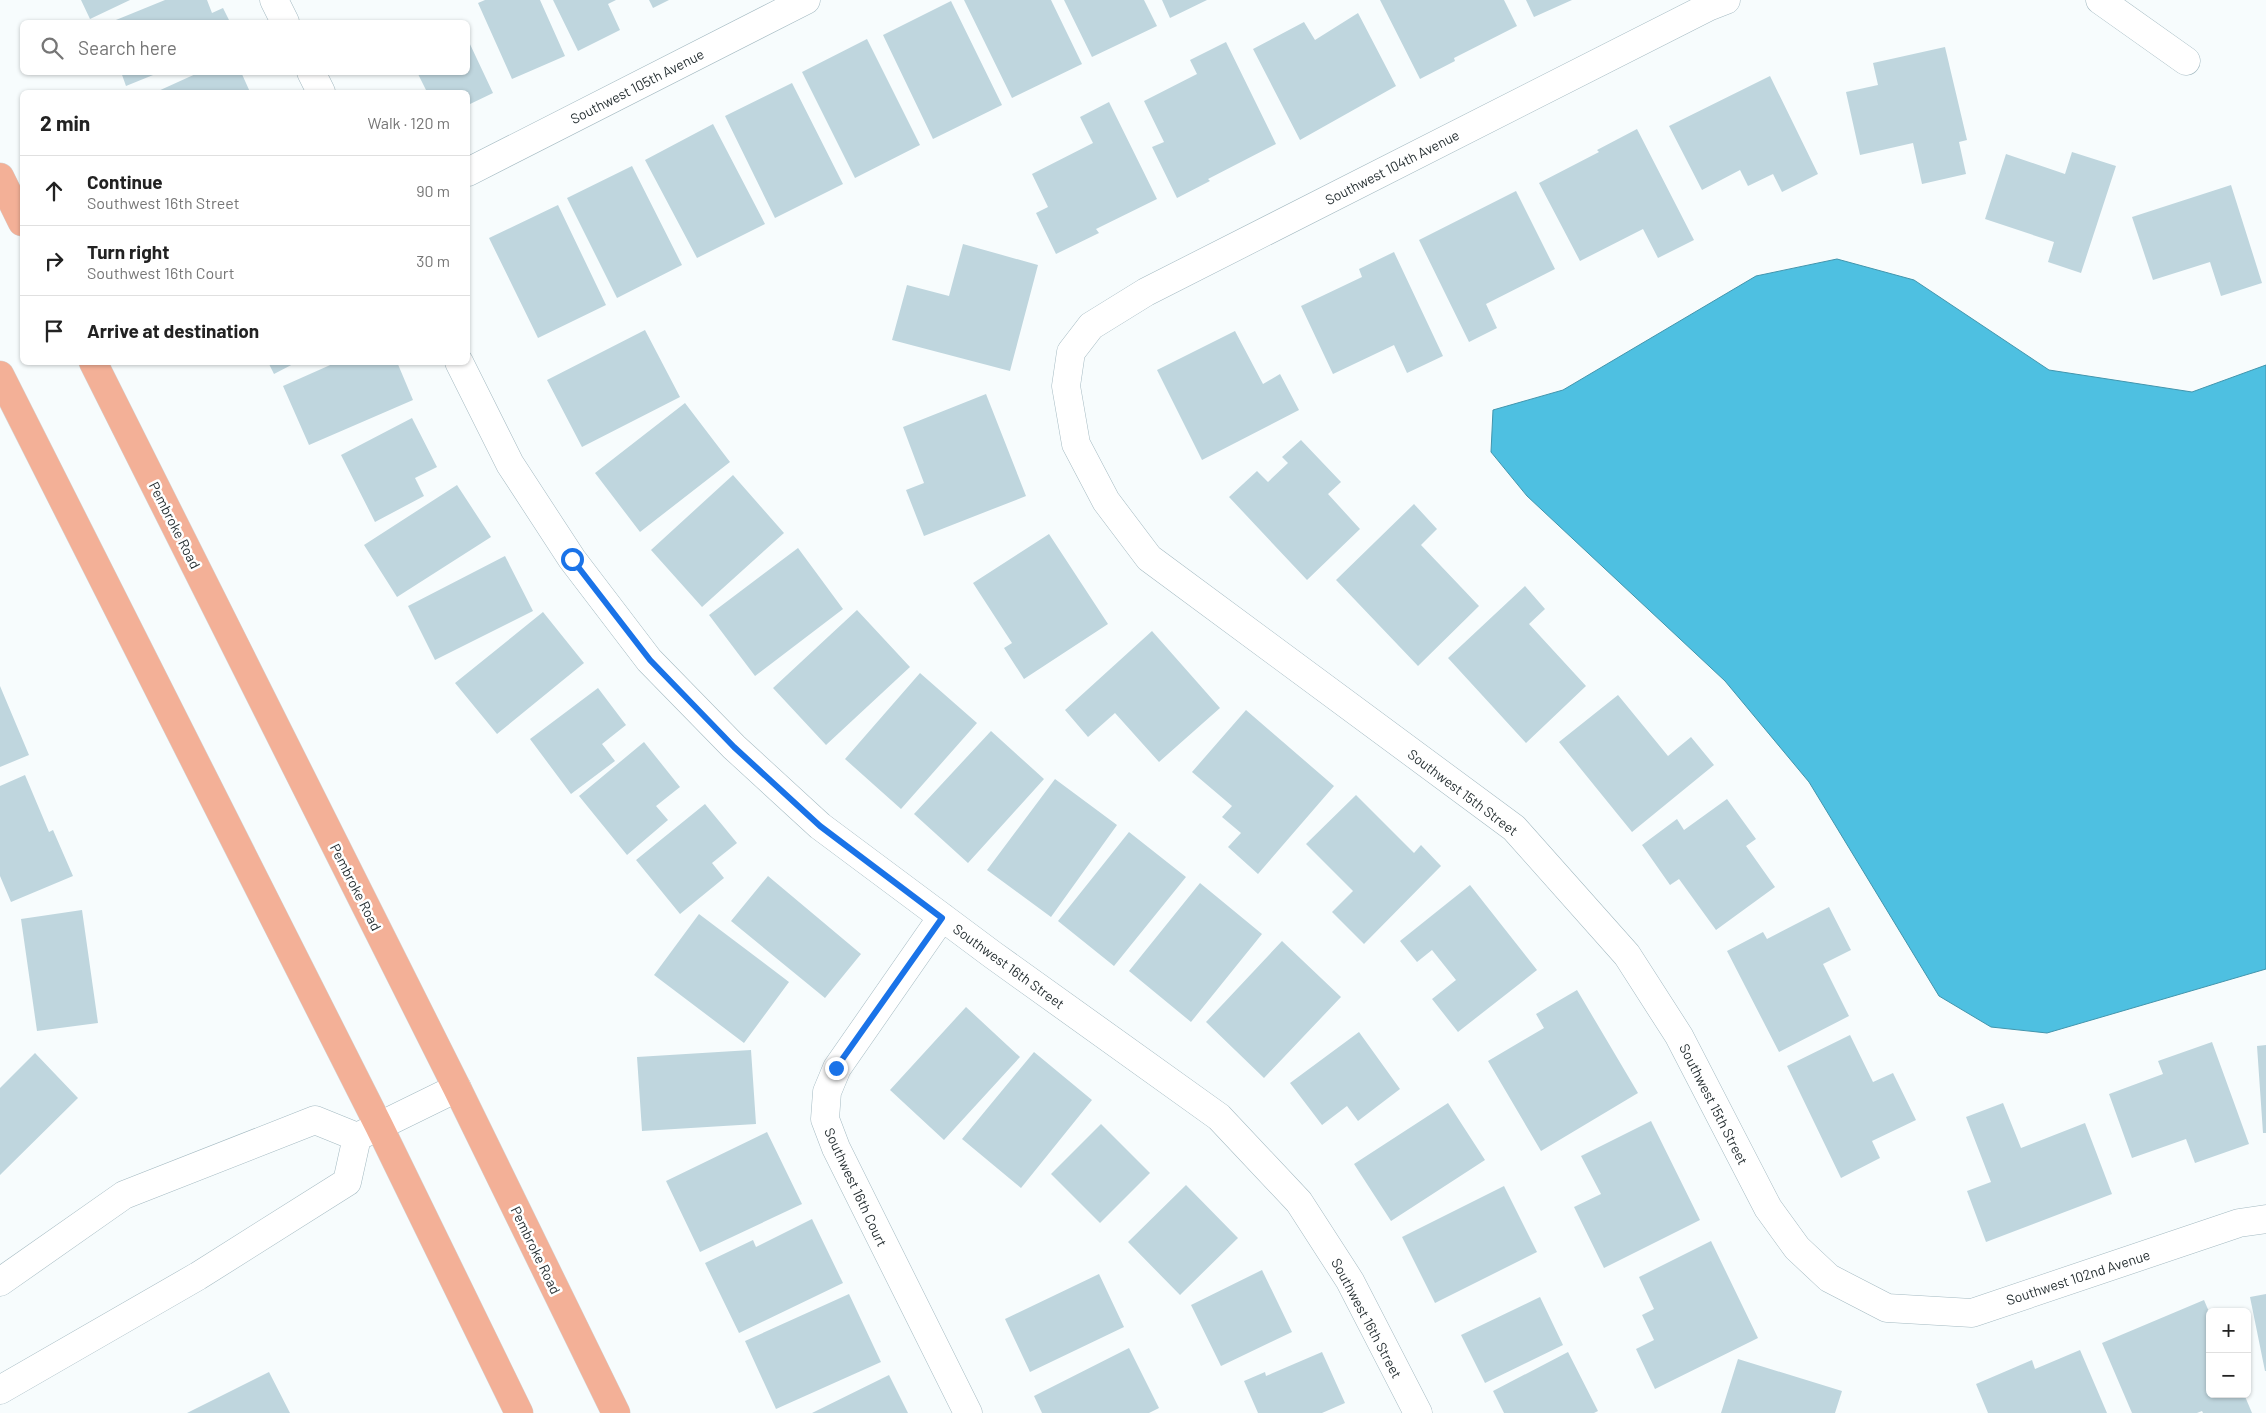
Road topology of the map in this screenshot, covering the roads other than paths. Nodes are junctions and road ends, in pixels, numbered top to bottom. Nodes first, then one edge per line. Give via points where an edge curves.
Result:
1 (274, 0) edge
2 (806, 0) edge
3 (2100, 0) edge
4 (1713, 2) edge
5 (284, 20) edge
6 (2186, 61) dead end
7 (312, 75) edge
8 (320, 90) edge
9 (470, 171) edge
10 (0, 177) edge
11 (20, 218) edge
12 (1071, 352) joint
13 (95, 365) edge
14 (460, 365) edge
15 (0, 376) edge
16 (942, 918) junction
17 (457, 1088) junction
18 (368, 1131) junction
19 (2266, 1219) edge
20 (0, 1282) edge
21 (1887, 1308) joint
22 (0, 1390) edge
23 (519, 1413) edge
24 (616, 1413) edge
25 (968, 1413) edge
26 (1418, 1413) edge

1 - 5 street
2 - 9 street, Southwest 105th Avenue
3 - 6 street
4 - 12 street, Southwest 104th Avenue via 1146,292 1091,326
7 - 8 street
10 - 11 main road
12 - 21 street, Southwest 15th Street via 1066,386 1076,444 1106,501 1149,558 1514,828 1627,955 1679,1036 1768,1208 1797,1248 1829,1278
13 - 17 main road, Pembroke Road
14 - 16 street, Southwest 16th Street via 510,464 572,559 650,660 734,747 820,826
15 - 18 main road
16 - 25 street, Southwest 16th Court via 836,1068 827,1092 825,1119 850,1178
16 - 26 street, Southwest 16th Street via 1219,1117 1261,1160 1299,1202 1350,1281
17 - 18 street
17 - 24 main road, Pembroke Road
18 - 20 street via 315,1120 124,1195
18 - 22 street via 347,1182 198,1276
18 - 23 main road
19 - 21 street, Southwest 102nd Avenue via 2239,1224 1972,1312

